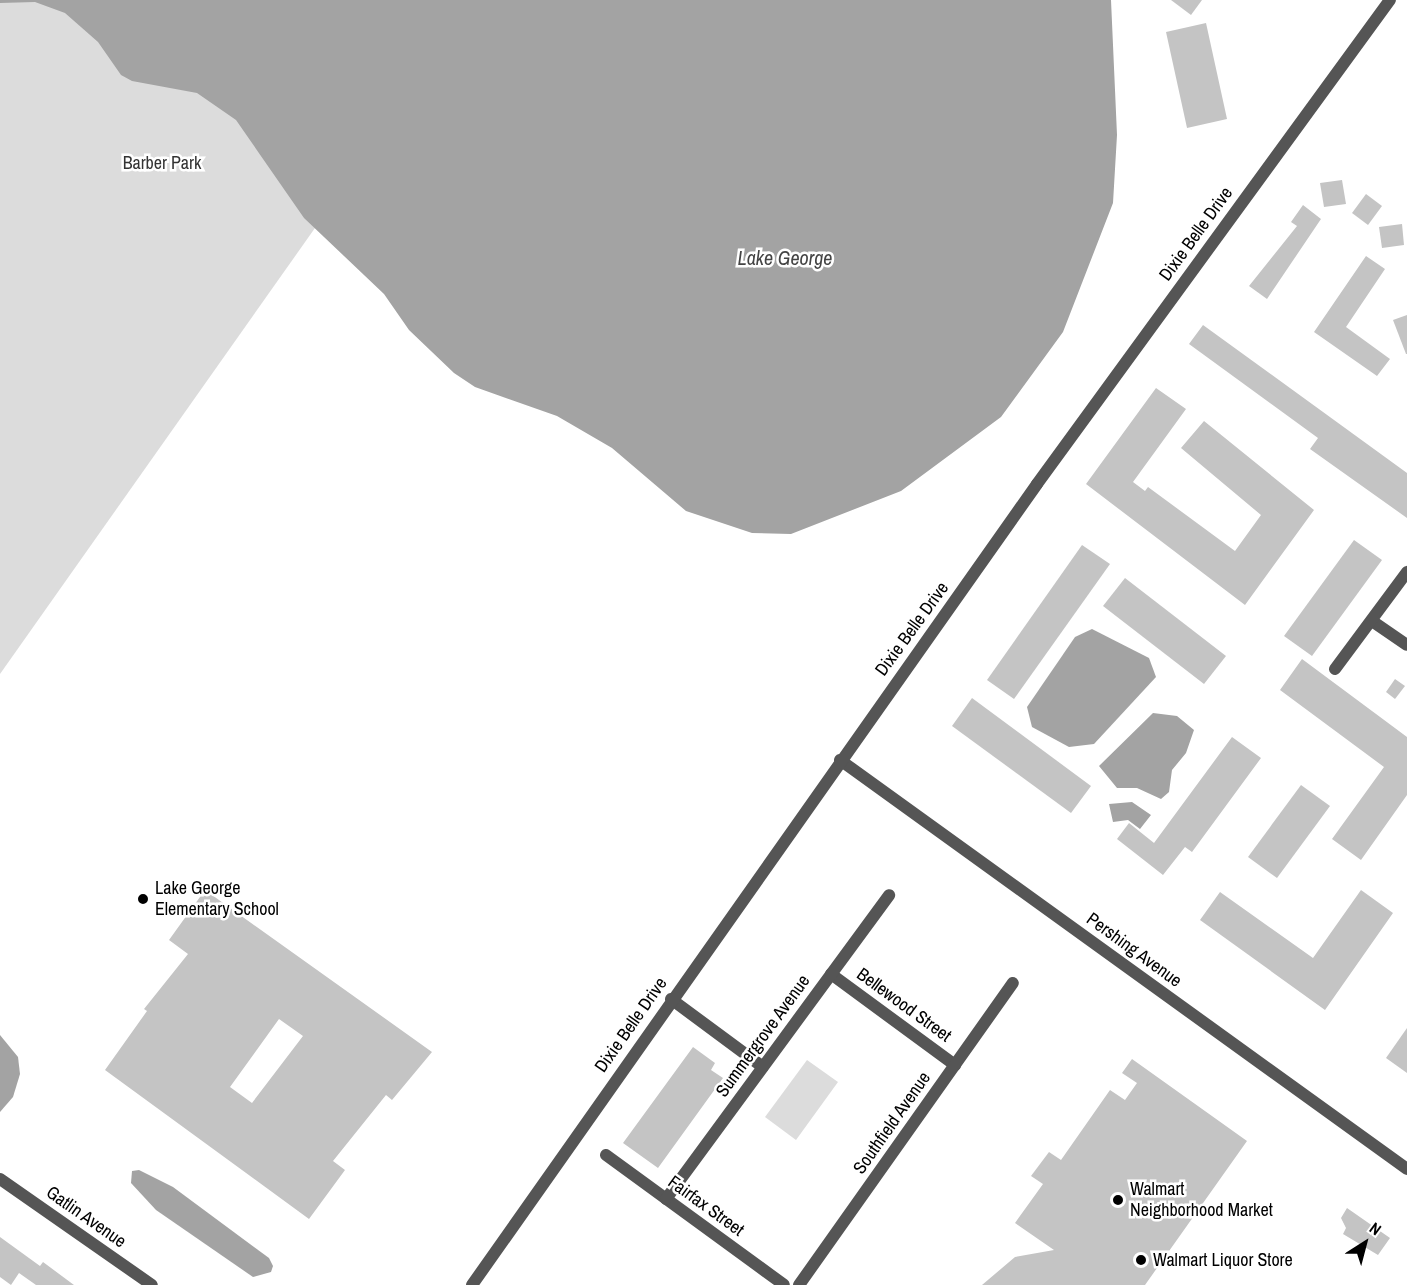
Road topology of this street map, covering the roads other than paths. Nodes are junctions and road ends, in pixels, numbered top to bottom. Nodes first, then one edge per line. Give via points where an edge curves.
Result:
1 (1390, 0) edge
2 (1407, 572) edge
3 (1372, 621) junction
4 (1407, 645) edge
5 (1335, 669) dead end
6 (840, 760) junction
7 (889, 895) dead end
8 (831, 974) junction
9 (1013, 982) dead end
10 (671, 999) junction
11 (955, 1065) junction
12 (763, 1067) junction
13 (606, 1155) dead end
14 (1407, 1169) edge
15 (2, 1183) edge
16 (666, 1199) junction
17 (152, 1285) edge
18 (472, 1285) edge
19 (784, 1285) edge
20 (799, 1285) edge

1 - 6 street, Dixie Belle Drive
2 - 3 street
3 - 4 street
3 - 5 street
6 - 10 street, Dixie Belle Drive
6 - 14 street, Pershing Avenue
7 - 8 street, Summergrove Avenue
8 - 11 street, Bellewood Street
8 - 12 street, Summergrove Avenue
9 - 11 street, Southfield Avenue
10 - 12 street
10 - 18 street, Dixie Belle Drive
11 - 20 street, Southfield Avenue
12 - 16 street, Summergrove Avenue
13 - 16 street, Fairfax Street
15 - 17 street, Gatlin Avenue
16 - 19 street, Fairfax Street

